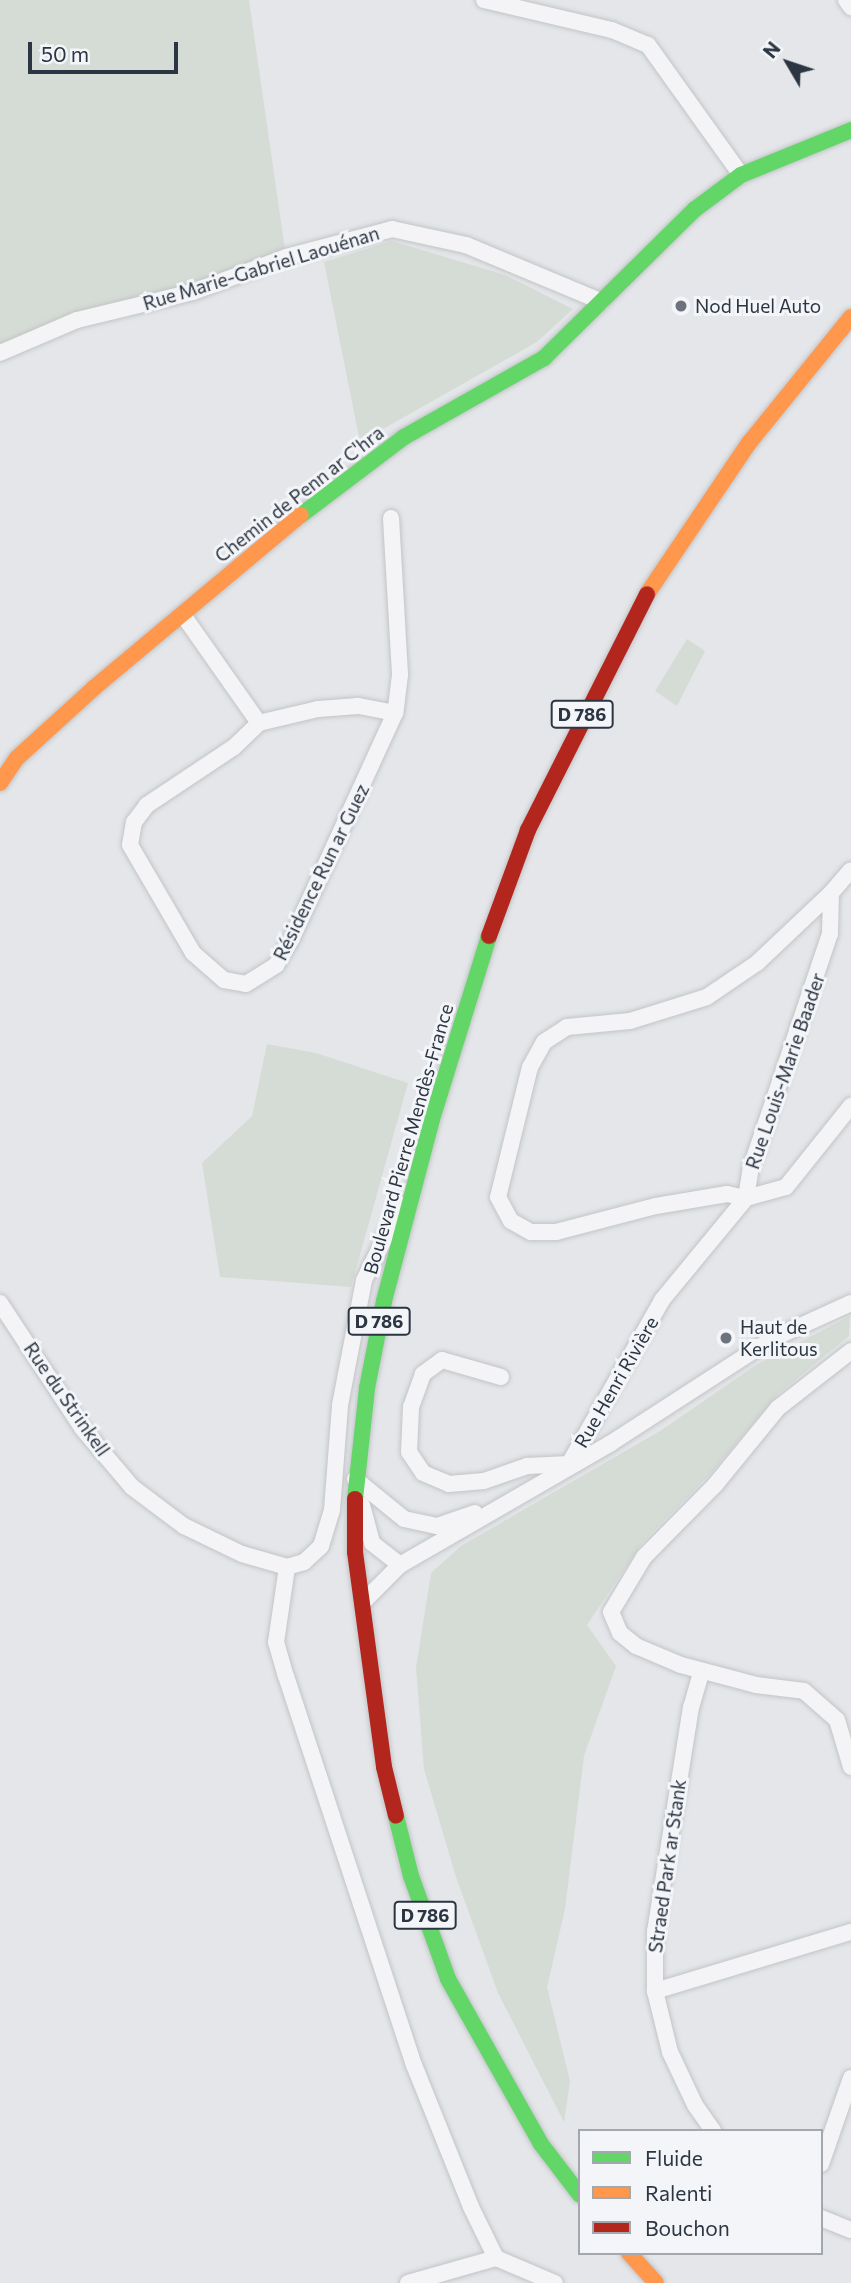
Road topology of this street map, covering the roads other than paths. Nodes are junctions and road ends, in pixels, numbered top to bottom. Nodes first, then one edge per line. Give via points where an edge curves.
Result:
1 (484, 0) edge
2 (846, 0) edge
3 (851, 7) edge
4 (851, 130) edge
5 (741, 174) junction
6 (602, 302) junction
7 (851, 317) edge
8 (0, 353) edge
9 (391, 518) dead end
10 (183, 615) junction
11 (395, 713) junction
12 (260, 723) junction
13 (0, 783) edge
14 (851, 870) edge
15 (831, 893) junction
16 (851, 1106) edge
17 (420, 1165) junction
18 (746, 1198) junction
19 (0, 1303) edge
20 (851, 1303) edge
21 (851, 1352) edge
22 (501, 1377) dead end
23 (569, 1464) junction
24 (355, 1479) junction
25 (500, 1504) junction
26 (400, 1565) junction
27 (288, 1567) junction
28 (364, 1601) junction
29 (701, 1673) junction
30 (844, 1719) edge
31 (851, 1767) edge
32 (851, 1932) edge
33 (655, 1991) junction
34 (851, 2078) edge
35 (712, 2129) edge
36 (823, 2158) edge
37 (578, 2192) edge
38 (823, 2219) edge
39 (851, 2230) edge
40 (631, 2255) edge
41 (496, 2258) junction
42 (408, 2283) edge
43 (555, 2283) edge
44 (656, 2283) edge

1 - 5 street via 612,30 648,46
2 - 3 street
4 - 5 main road, Chemin de Penn ar C'hra
5 - 6 main road, Chemin de Penn ar C'hra via 681,220
6 - 8 street, Rue Marie-Gabriel Laouénan via 466,245 392,229 286,257 193,292 77,320
6 - 10 main road, Chemin de Penn ar C'hra via 544,358 404,437 309,508
7 - 17 main road, Boulevard Pierre Mendès-France / D 786 via 749,443 683,536 585,708 528,830 482,956
9 - 11 street, Résidence Run ar Guez via 400,675
10 - 12 street
10 - 13 main road, Chemin de Penn ar C'hra via 27,749
11 - 12 street, Résidence Run ar Guez via 358,706 318,709
11 - 12 street, Résidence Run ar Guez via 292,937 276,965 246,984 224,980 193,953 131,845 134,822 147,805 234,747
14 - 15 street
15 - 18 street, Rue Louis-Marie Baader via 830,934 751,1167
15 - 18 street via 757,963 707,997 630,1021 567,1027 544,1042 530,1067 498,1197 511,1221 531,1232 556,1233 656,1206 727,1194
16 - 18 street via 786,1187
17 - 24 main road, Boulevard Pierre Mendès-France / D 786 via 379,1321
17 - 27 street via 364,1280 340,1405 332,1510 321,1546 304,1562
18 - 23 street, Rue Henri Rivière via 662,1300
19 - 27 street, Rue du Strinkell via 82,1428 132,1487 184,1526 242,1554
20 - 23 street via 772,1339 634,1429
21 - 29 street via 778,1408 715,1485 644,1557 611,1612 620,1633 636,1646
22 - 23 street, Rue Henri Rivière via 442,1360 423,1374 411,1407 409,1452 422,1472 449,1484 484,1481 527,1466
23 - 25 street
24 - 25 street via 404,1520 437,1526
24 - 26 street via 372,1543
24 - 28 main road, Boulevard Pierre Mendès-France / D 786 via 355,1552
25 - 26 street
26 - 28 street
27 - 41 street via 276,1642 286,1676 414,2065
28 - 37 main road, Boulevard Pierre Mendès-France / D 786 via 384,1767 411,1876 448,1979 541,2144
29 - 30 street via 804,1691
29 - 33 street, Straed Park ar Stank via 691,1707 655,1931
30 - 31 street
32 - 33 street
33 - 35 street, Straed Park ar Stank via 670,2052
34 - 36 street
38 - 39 street
40 - 44 main road
41 - 42 street
41 - 43 street

